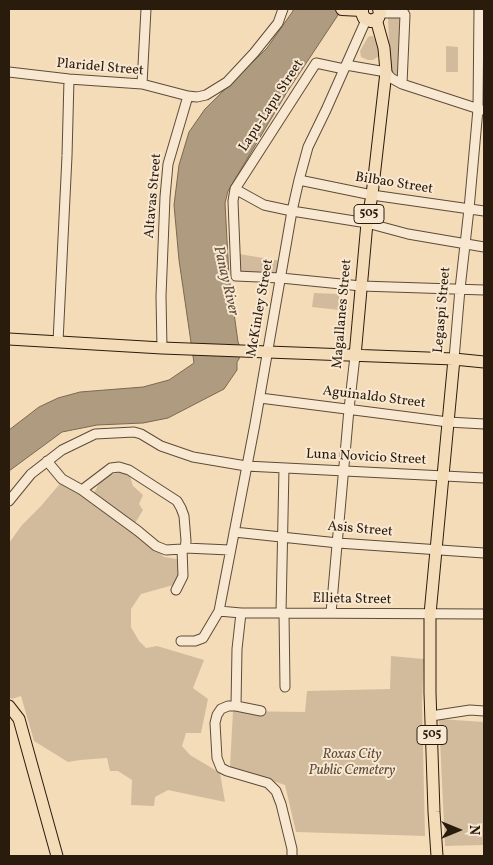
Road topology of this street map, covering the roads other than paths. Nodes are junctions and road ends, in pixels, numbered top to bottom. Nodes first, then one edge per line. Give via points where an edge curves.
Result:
1 (146, 9) edge
2 (283, 9) edge
3 (342, 9) edge
4 (346, 9) edge
5 (479, 9) edge
6 (371, 13) edge
7 (345, 67) junction
8 (9, 72) edge
9 (386, 72) junction
10 (70, 79) junction
11 (142, 84) junction
12 (402, 84) junction
13 (188, 96) junction
14 (481, 110) edge
15 (299, 180) junction
16 (235, 189) junction
17 (372, 195) junction
18 (469, 209) junction
19 (292, 211) junction
20 (484, 211) edge
21 (367, 223) junction
22 (465, 245) junction
23 (484, 247) edge
24 (280, 278) junction
25 (361, 286) junction
26 (460, 289) junction
27 (484, 290) edge
28 (9, 339) edge
29 (58, 342) junction
30 (162, 348) junction
31 (268, 352) junction
32 (355, 356) junction
33 (454, 359) junction
34 (484, 362) edge
35 (260, 398) junction
36 (349, 409) junction
37 (448, 422) junction
38 (484, 424) edge
39 (47, 462) junction
40 (246, 466) junction
41 (284, 468) junction
42 (344, 471) junction
43 (443, 476) junction
44 (484, 478) edge
45 (82, 490) junction
46 (9, 501) edge
47 (234, 532) junction
48 (282, 536) junction
49 (338, 543) junction
50 (183, 549) junction
51 (437, 549) junction
52 (230, 550) junction
53 (484, 553) edge
54 (176, 590) dead end
55 (219, 611) junction
56 (241, 613) junction
57 (283, 613) junction
58 (331, 613) junction
59 (430, 614) junction
60 (484, 614) edge
61 (182, 641) dead end
62 (285, 687) dead end
63 (9, 706) edge
64 (236, 706) junction
65 (261, 710) dead end
66 (484, 711) edge
67 (431, 716) junction
68 (57, 856) edge
69 (292, 856) edge
70 (437, 856) edge

1 - 11 street
2 - 13 street via 278,23 227,82 206,95
3 - 4 highway
4 - 6 highway
5 - 14 street, Legaspi Street
6 - 7 street, McKinley Street
6 - 9 main road, Magallanes Street / 505 via 384,48
6 - 12 street via 405,14
7 - 9 street
7 - 15 street, McKinley Street via 308,147
7 - 16 street, Lapu-Lapu Street via 316,63
8 - 10 street, Plaridel Street
9 - 12 street
9 - 17 main road, Magallanes Street / 505
10 - 11 street, Plaridel Street
10 - 29 street
11 - 13 street, Plaridel Street
12 - 14 street
13 - 30 street, Altavas Street via 168,164 161,296
14 - 18 street, Legaspi Street
15 - 17 street, Bilbao Street
15 - 19 street, McKinley Street
16 - 19 street via 264,206
16 - 24 street via 236,276
17 - 18 street, Bilbao Street
17 - 21 main road, Magallanes Street / 505
18 - 20 street, Bilbao Street
18 - 22 street, Legaspi Street
19 - 21 street
19 - 24 street, McKinley Street
21 - 22 street
21 - 25 main road, Magallanes Street / 505
22 - 23 street
22 - 26 street, Legaspi Street
24 - 25 street
24 - 31 street, McKinley Street
25 - 26 street
25 - 32 main road, Magallanes Street / 505
26 - 27 street
26 - 33 street, Legaspi Street
28 - 29 main road
29 - 30 main road
30 - 31 main road
31 - 32 main road
31 - 35 street, McKinley Street
32 - 33 main road
32 - 36 street, Magallanes Street
33 - 34 main road
33 - 37 main road, Legaspi Street / 505
35 - 36 street, Aguinaldo Street
35 - 40 street, McKinley Street
36 - 37 street, Aguinaldo Street
36 - 42 street, Magallanes Street
37 - 38 street, Aguinaldo Street
37 - 43 main road, Legaspi Street / 505
39 - 40 street, Luna Novicio Street via 62,450 95,434 134,432 193,457
39 - 45 street via 62,479
39 - 46 street, Luna Novicio Street via 31,474
40 - 41 street, Luna Novicio Street
40 - 47 street, McKinley Street
41 - 42 street, Luna Novicio Street
41 - 48 street
42 - 43 street, Luna Novicio Street
42 - 49 street, Magallanes Street
43 - 44 street, Luna Novicio Street
43 - 51 main road, Legaspi Street / 505
45 - 50 street via 156,546 166,550
45 - 50 street via 111,468 129,470 177,501 182,508 186,541
47 - 48 street, Asis Street
47 - 52 street, McKinley Street
48 - 49 street, Asis Street
48 - 57 street
49 - 51 street, Asis Street
49 - 58 street, Magallanes Street
50 - 52 street
50 - 54 street via 183,576
51 - 53 street, Asis Street
51 - 59 main road, Legaspi Street / 505
52 - 55 street, McKinley Street
55 - 56 street, Ellieta Street
55 - 61 street via 203,638
56 - 57 street, Ellieta Street
56 - 64 street
57 - 58 street, Ellieta Street
57 - 62 street
58 - 59 street, Ellieta Street
59 - 60 street, Ellieta Street
59 - 67 main road, 505
63 - 68 main road via 20,719
64 - 65 street
64 - 69 street via 222,709 215,723 221,768 268,783 276,791
66 - 67 street
67 - 70 main road, 505

